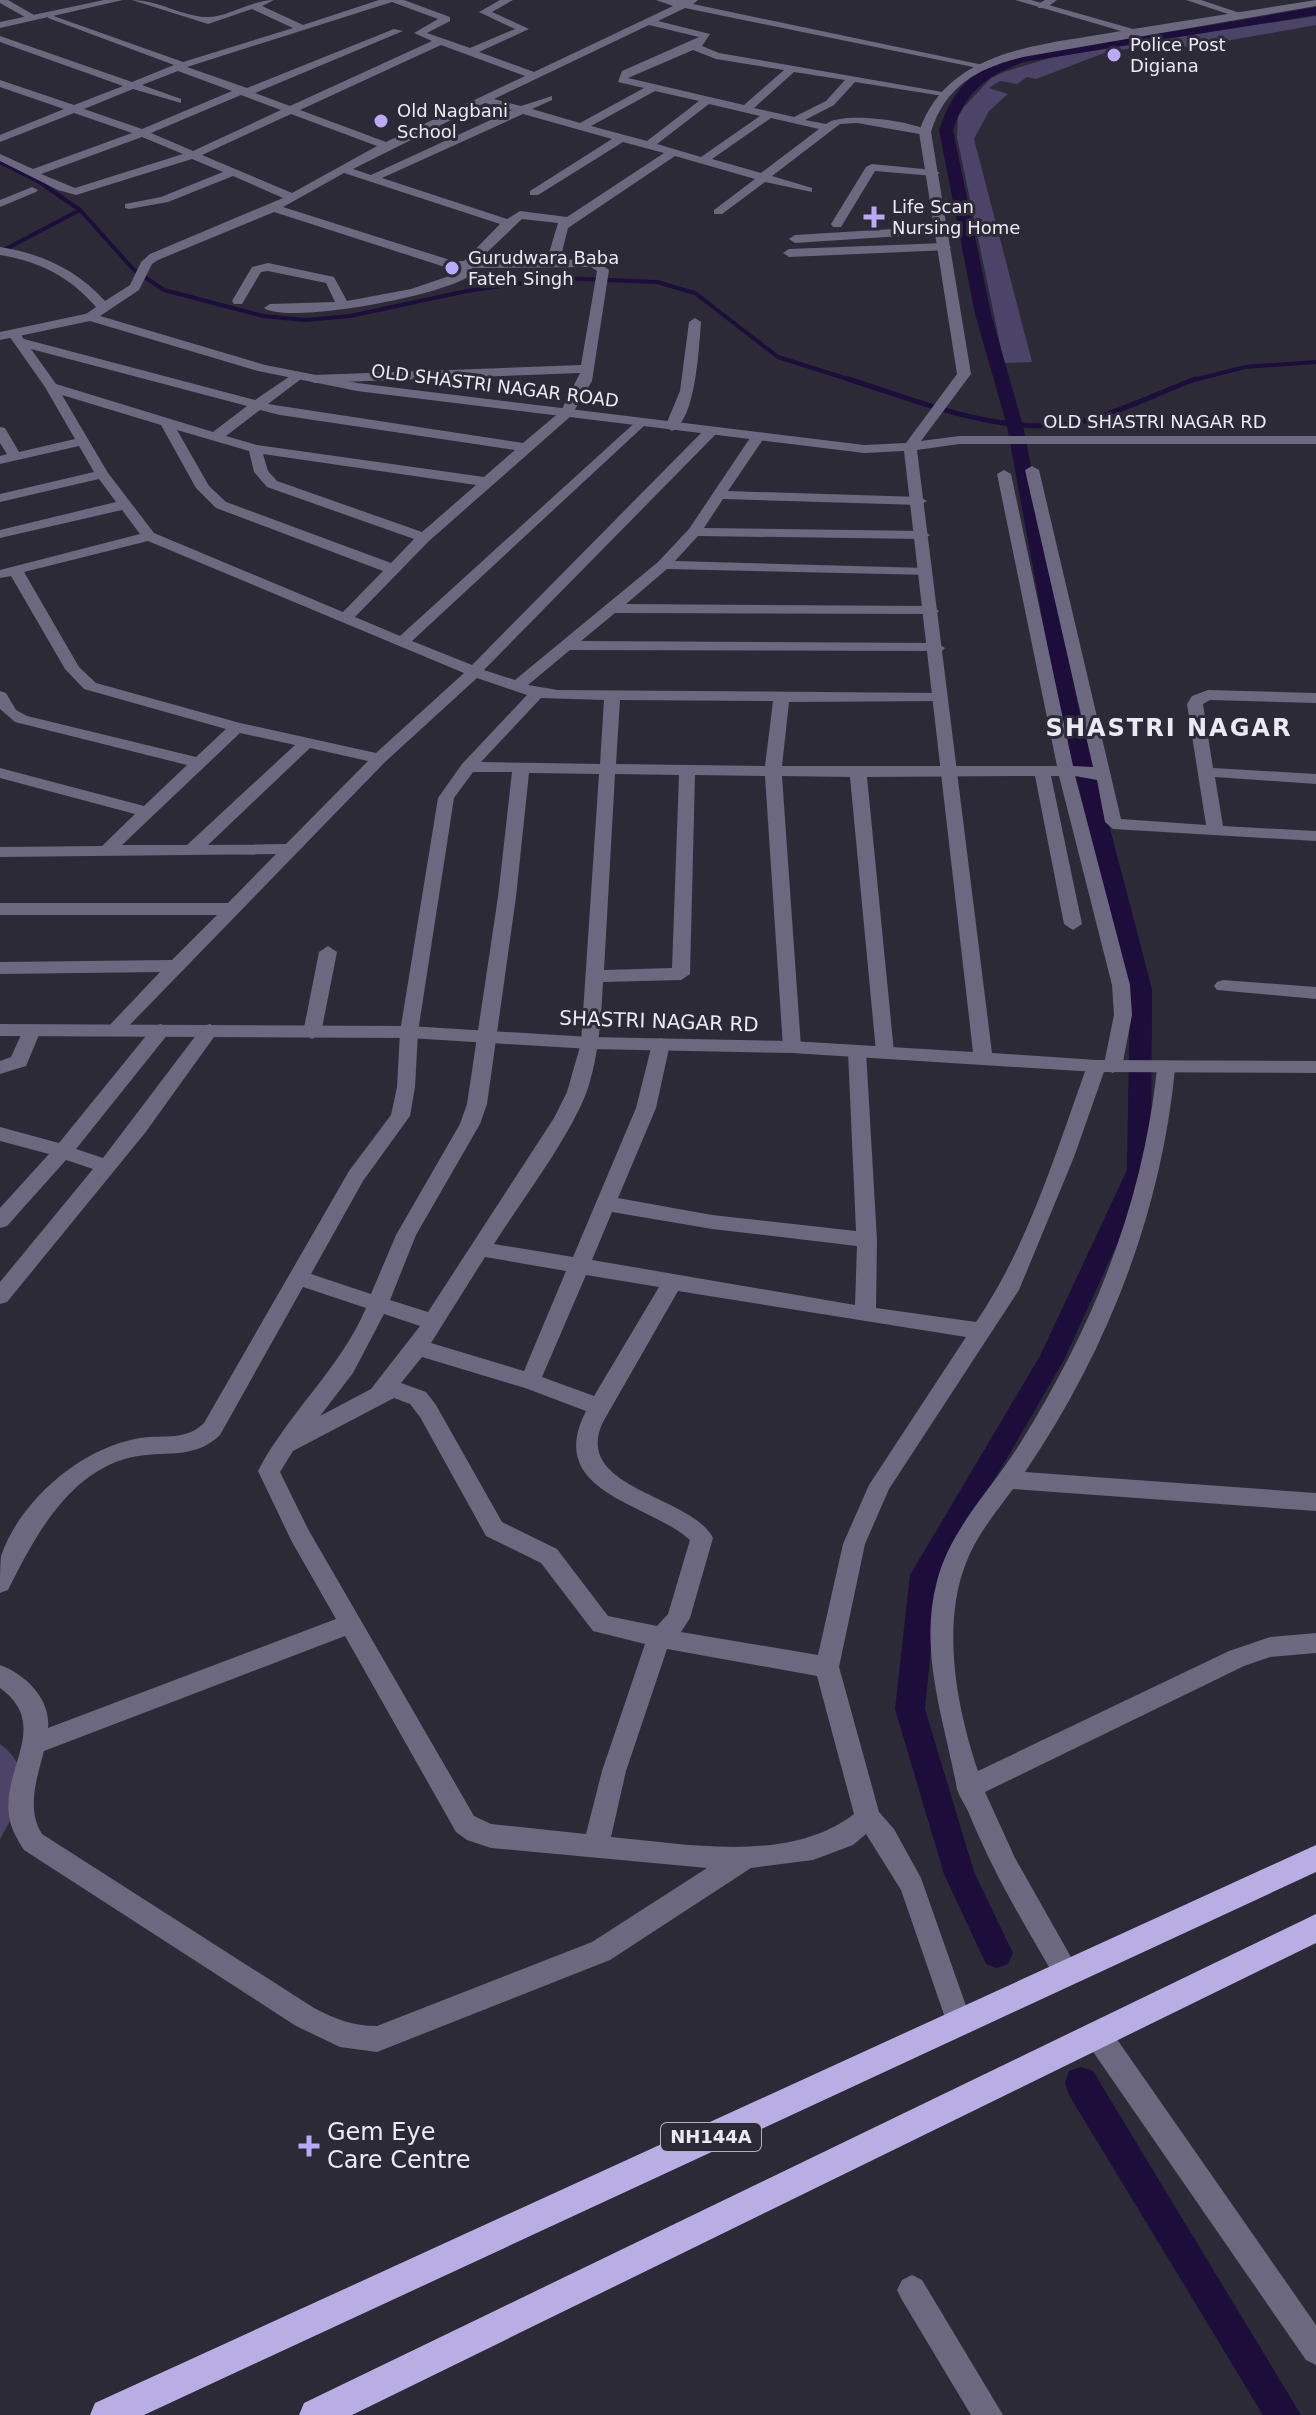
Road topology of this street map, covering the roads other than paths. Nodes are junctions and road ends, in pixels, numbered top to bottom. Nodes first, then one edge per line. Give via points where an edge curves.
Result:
1 (1, 0) edge
2 (118, 0) edge
3 (137, 0) edge
4 (269, 0) edge
5 (392, 0) edge
6 (508, 0) edge
7 (661, 0) edge
8 (1020, 0) edge
9 (1191, 0) edge
10 (1315, 1) edge
11 (688, 3) edge
12 (1047, 3) edge
13 (253, 6) junction
14 (52, 16) junction
15 (1244, 16) junction
16 (34, 18) junction
17 (748, 20) junction
18 (651, 22) junction
19 (0, 25) edge
20 (734, 26) dead end
21 (302, 28) junction
22 (398, 31) dead end
23 (1131, 31) junction
24 (720, 32) dead end
25 (0, 39) edge
26 (441, 41) junction
27 (702, 41) junction
28 (469, 52) junction
29 (180, 66) junction
30 (983, 66) junction
31 (790, 70) junction
32 (533, 75) junction
33 (852, 79) junction
34 (0, 83) edge
35 (134, 87) junction
36 (651, 89) junction
37 (20, 90) junction
38 (245, 91) junction
39 (943, 93) junction
40 (0, 98) edge
41 (548, 98) dead end
42 (483, 99) junction
43 (177, 101) dead end
44 (706, 101) junction
45 (293, 109) junction
46 (76, 110) junction
47 (745, 110) junction
48 (519, 111) junction
49 (768, 115) junction
50 (796, 121) junction
51 (578, 128) junction
52 (827, 128) junction
53 (925, 132) junction
54 (142, 133) junction
55 (0, 139) edge
56 (619, 139) junction
57 (648, 146) junction
58 (382, 149) junction
59 (672, 153) junction
60 (192, 155) junction
61 (0, 157) edge
62 (410, 161) junction
63 (702, 161) junction
64 (345, 170) junction
65 (35, 172) junction
66 (230, 173) junction
67 (934, 173) junction
68 (374, 178) junction
69 (764, 179) junction
70 (32, 190) dead end
71 (808, 190) dead end
72 (534, 193) dead end
73 (292, 197) junction
74 (0, 204) edge
75 (129, 206) dead end
76 (273, 208) junction
77 (718, 212) dead end
78 (568, 221) junction
79 (508, 223) junction
80 (837, 224) dead end
81 (943, 230) junction
82 (795, 239) dead end
83 (945, 247) junction
84 (4, 252) edge
85 (789, 253) dead end
86 (553, 262) junction
87 (466, 266) junction
88 (238, 301) dead end
89 (342, 304) junction
90 (104, 308) junction
91 (270, 308) dead end
92 (90, 317) junction
93 (695, 322) dead end
94 (11, 337) edge
95 (587, 369) junction
96 (296, 376) junction
97 (314, 379) junction
98 (51, 387) junction
99 (256, 406) junction
100 (566, 413) junction
101 (166, 422) junction
102 (640, 422) junction
103 (672, 427) junction
104 (0, 431) edge
105 (710, 432) junction
106 (1316, 432) edge
107 (214, 438) junction
108 (757, 438) junction
109 (990, 438) joint
110 (1113, 438) junction
111 (1316, 440) edge
112 (85, 441) junction
113 (910, 447) junction
114 (527, 448) junction
115 (255, 449) junction
116 (7, 458) edge
117 (1032, 470) dead end
118 (102, 474) junction
119 (1004, 474) dead end
120 (487, 482) junction
121 (719, 495) junction
122 (0, 498) edge
123 (920, 501) junction
124 (123, 505) junction
125 (694, 532) junction
126 (0, 534) edge
127 (923, 535) junction
128 (149, 536) junction
129 (424, 538) junction
130 (663, 565) junction
131 (392, 569) junction
132 (7, 572) edge
133 (927, 572) junction
134 (613, 608) junction
135 (931, 611) junction
136 (344, 619) junction
137 (402, 642) junction
138 (566, 645) junction
139 (937, 648) junction
140 (474, 672) junction
141 (516, 687) junction
142 (537, 693) junction
143 (0, 696) edge
144 (782, 696) junction
145 (612, 697) junction
146 (941, 698) junction
147 (1316, 698) edge
148 (237, 727) junction
149 (306, 743) junction
150 (379, 759) junction
151 (199, 763) junction
152 (468, 767) junction
153 (521, 767) junction
154 (607, 768) junction
155 (687, 770) junction
156 (773, 771) junction
157 (1042, 771) junction
158 (858, 772) junction
159 (1083, 772) junction
160 (1206, 772) junction
161 (0, 773) edge
162 (948, 773) junction
163 (1316, 779) edge
164 (148, 812) junction
165 (1215, 829) junction
166 (1316, 836) edge
167 (108, 849) junction
168 (193, 849) junction
169 (294, 849) junction
170 (0, 852) edge
171 (0, 909) edge
172 (233, 909) junction
173 (1073, 924) dead end
174 (328, 952) dead end
175 (178, 966) junction
176 (0, 968) edge
177 (595, 976) junction
178 (1223, 986) dead end
179 (1316, 993) edge
180 (0, 1030) edge
181 (32, 1030) junction
182 (114, 1030) junction
183 (169, 1030) junction
184 (204, 1030) junction
185 (409, 1032) junction
186 (312, 1033) junction
187 (489, 1035) junction
188 (590, 1043) junction
189 (661, 1044) junction
190 (792, 1047) junction
191 (857, 1051) junction
192 (885, 1052) junction
193 (983, 1056) junction
194 (1113, 1067) junction
195 (1316, 1067) edge
196 (0, 1068) edge
197 (1159, 1068) junction
198 (0, 1134) edge
199 (85, 1158) junction
200 (607, 1204) junction
201 (0, 1221) edge
202 (867, 1240) junction
203 (482, 1249) junction
204 (579, 1267) junction
205 (8, 1274) edge
206 (300, 1278) junction
207 (673, 1282) junction
208 (0, 1296) edge
209 (380, 1303) junction
210 (865, 1315) junction
211 (433, 1322) junction
212 (980, 1331) junction
213 (417, 1347) junction
214 (530, 1381) junction
215 (379, 1395) junction
216 (599, 1407) junction
217 (285, 1445) junction
218 (1009, 1480) junction
219 (1316, 1502) edge
220 (0, 1583) edge
221 (350, 1624) junction
222 (662, 1637) junction
223 (1316, 1643) edge
224 (827, 1667) junction
225 (0, 1675) edge
226 (34, 1744) junction
227 (969, 1788) junction
228 (868, 1818) junction
229 (596, 1847) junction
230 (1316, 1858) edge
231 (743, 1859) junction
232 (1316, 1928) edge
233 (1067, 1973) junction
234 (959, 2023) junction
235 (1097, 2034) junction
236 (912, 2290) dead end
237 (1316, 2350) edge
238 (107, 2415) edge
239 (316, 2415) edge
240 (988, 2415) edge

1 - 16 street
2 - 14 street
3 - 13 street via 208,21
4 - 13 street
5 - 21 street
5 - 26 street via 446,19 418,32
6 - 28 street via 484,12 524,29
7 - 11 street
8 - 12 street
9 - 15 street
10 - 15 street
11 - 17 street
11 - 18 street
12 - 23 street
13 - 21 street
14 - 16 street
14 - 29 street
15 - 23 street
16 - 19 street
17 - 20 street
17 - 30 street
18 - 27 street
18 - 32 street
21 - 29 street
22 - 38 street
23 - 30 street
24 - 27 street
25 - 35 street
26 - 28 street
26 - 45 street
27 - 31 street via 699,50 716,56
27 - 36 street via 622,76
28 - 32 street
29 - 35 street
29 - 38 street
30 - 39 street
31 - 33 street
31 - 47 street
32 - 42 street
33 - 39 street
33 - 50 street via 830,103
34 - 37 street
35 - 43 street
35 - 46 street
36 - 44 street
36 - 51 street
37 - 40 street
37 - 46 street
38 - 45 street
38 - 54 street
39 - 53 street
41 - 48 street
42 - 48 street
42 - 58 street
44 - 47 street
44 - 57 street
45 - 58 street
45 - 60 street
46 - 54 street
46 - 55 street
47 - 49 street
48 - 51 street
48 - 62 street
49 - 50 street
49 - 63 street
50 - 52 street
51 - 56 street
52 - 53 street via 845,119
52 - 69 street
53 - 67 street
54 - 60 street
54 - 65 street
56 - 57 street
56 - 72 street
57 - 59 street
58 - 62 street
58 - 64 street
59 - 63 street
59 - 78 street
60 - 65 street via 72,193
60 - 66 street
61 - 65 street
62 - 68 street
63 - 69 street
64 - 68 street
64 - 73 street
66 - 73 street
66 - 75 street via 164,200
67 - 80 street via 872,167
67 - 81 street
68 - 79 street
69 - 71 street
69 - 77 street
70 - 74 street
73 - 76 street
76 - 87 street
76 - 90 street via 154,257 135,287
78 - 79 street via 520,215
78 - 86 street via 560,231
79 - 87 street
81 - 82 street
81 - 83 street
83 - 85 street
83 - 113 street via 962,381
84 - 90 street via 67,272
86 - 87 street
86 - 95 street via 594,263 603,270
87 - 89 street via 467,273 450,282
88 - 89 street via 256,270 268,267 330,280
89 - 91 street
90 - 92 street
92 - 94 street, OLD SHASTRI NAGAR ROAD
92 - 96 street, OLD SHASTRI NAGAR ROAD
93 - 103 street via 687,391
94 - 98 street
94 - 99 street
95 - 97 street
95 - 100 street
96 - 97 street, OLD SHASTRI NAGAR ROAD
96 - 99 street
97 - 100 street, OLD SHASTRI NAGAR ROAD
98 - 101 street
98 - 112 street
99 - 107 street
99 - 114 street
100 - 102 street, OLD SHASTRI NAGAR ROAD
100 - 114 street
101 - 107 street
101 - 131 street via 203,488 221,505
102 - 103 street, OLD SHASTRI NAGAR ROAD
102 - 137 street
103 - 105 street, OLD SHASTRI NAGAR ROAD
104 - 116 street
105 - 108 street, OLD SHASTRI NAGAR ROAD
105 - 140 street
106 - 110 street
107 - 115 street
108 - 113 street, OLD SHASTRI NAGAR ROAD via 864,449
108 - 121 street
109 - 110 street, OLD SHASTRI NAGAR RD
109 - 113 street, OLD SHASTRI NAGAR ROAD
110 - 111 street, OLD SHASTRI NAGAR RD
112 - 116 street
112 - 118 street
113 - 123 street
114 - 120 street
115 - 120 street
115 - 129 street via 261,472 272,484
117 - 159 street
118 - 122 street
118 - 124 street
119 - 159 street
120 - 129 street
121 - 123 street
121 - 125 street
123 - 127 street
124 - 126 street
124 - 128 street
125 - 127 street
125 - 130 street
127 - 133 street
128 - 132 street
128 - 136 street
129 - 131 street
130 - 133 street
130 - 134 street
131 - 136 street
132 - 148 street via 79,678 106,692
133 - 135 street
134 - 135 street
134 - 138 street
135 - 139 street
136 - 137 street
137 - 140 street
138 - 139 street
138 - 141 street
139 - 146 street
140 - 141 street
140 - 150 street
141 - 142 street
142 - 145 street
142 - 152 street
143 - 151 street via 10,713 21,719
144 - 145 street
144 - 146 street
144 - 156 street
145 - 154 street
146 - 162 street
147 - 160 street via 1200,696 1195,704
148 - 149 street
148 - 151 street
149 - 150 street
149 - 168 street
150 - 169 street
151 - 164 street
152 - 153 street
152 - 185 street via 442,812
153 - 154 street
153 - 187 street
154 - 155 street
154 - 177 street
155 - 156 street
155 - 177 street via 681,974
156 - 158 street
156 - 190 street
157 - 159 street
157 - 162 street
157 - 173 street
158 - 162 street
158 - 192 street
159 - 165 street via 1116,823
159 - 194 street via 1124,1001
160 - 163 street
160 - 165 street
161 - 164 street
162 - 193 street
164 - 167 street
165 - 166 street
167 - 168 street
167 - 170 street
168 - 169 street
169 - 172 street
171 - 172 street
172 - 175 street
174 - 186 street
175 - 176 street
175 - 182 street
177 - 188 street
178 - 179 street
180 - 181 street, SHASTRI NAGAR RD
181 - 182 street, SHASTRI NAGAR RD
181 - 196 street via 19,1061
182 - 183 street, SHASTRI NAGAR RD
183 - 184 street, SHASTRI NAGAR RD
183 - 199 street
184 - 186 street, SHASTRI NAGAR RD
184 - 199 street
185 - 186 street, SHASTRI NAGAR RD
185 - 187 street, SHASTRI NAGAR RD
185 - 206 street via 400,1116 356,1176
187 - 188 street, SHASTRI NAGAR RD
187 - 209 street via 482,1091 470,1124 406,1235
188 - 189 street, SHASTRI NAGAR RD
188 - 203 street via 571,1107
189 - 190 street, SHASTRI NAGAR RD
189 - 200 street via 646,1108
190 - 191 street, SHASTRI NAGAR RD
191 - 192 street, SHASTRI NAGAR RD
191 - 202 street
192 - 193 street, SHASTRI NAGAR RD
193 - 194 street, SHASTRI NAGAR RD
194 - 197 street, SHASTRI NAGAR RD
194 - 212 street via 1064,1157 1015,1277
195 - 197 street, SHASTRI NAGAR RD
197 - 218 street via 1159,1143 1128,1252 1088,1346
198 - 199 street
199 - 201 street
199 - 205 street
200 - 202 street
200 - 204 street
202 - 210 street
203 - 204 street
203 - 211 street
204 - 207 street
204 - 214 street
205 - 208 street
206 - 209 street
206 - 220 street via 204,1438 188,1445 136,1447 71,1480 36,1513
207 - 210 street
207 - 216 street
209 - 211 street
209 - 217 street via 345,1367
210 - 212 street
211 - 213 street
212 - 224 street via 880,1485 846,1574
213 - 214 street
213 - 215 street
214 - 216 street
215 - 217 street
215 - 222 street via 394,1389 418,1398 494,1529 549,1556 595,1619 617,1630
216 - 222 street via 586,1434 587,1452 595,1465 609,1481 691,1526 702,1538 678,1618
217 - 221 street via 269,1471 271,1481
218 - 219 street
218 - 227 street via 957,1558 944,1605 948,1702
221 - 226 street
221 - 229 street via 465,1824 491,1836
222 - 224 street
222 - 229 street via 614,1771
223 - 227 street via 1270,1647 1237,1658
224 - 228 street
225 - 226 street via 23,1689 35,1708
226 - 231 street via 20,1811 24,1833 33,1842 305,2017 358,2040 377,2039 601,1951
227 - 233 street via 1000,1858
228 - 231 street via 837,1842
228 - 234 street via 893,1849 912,1888
229 - 231 street
230 - 233 highway, NH144A
232 - 235 highway
233 - 234 highway, NH144A
234 - 238 highway, NH144A
235 - 237 street
235 - 239 highway
236 - 240 street

